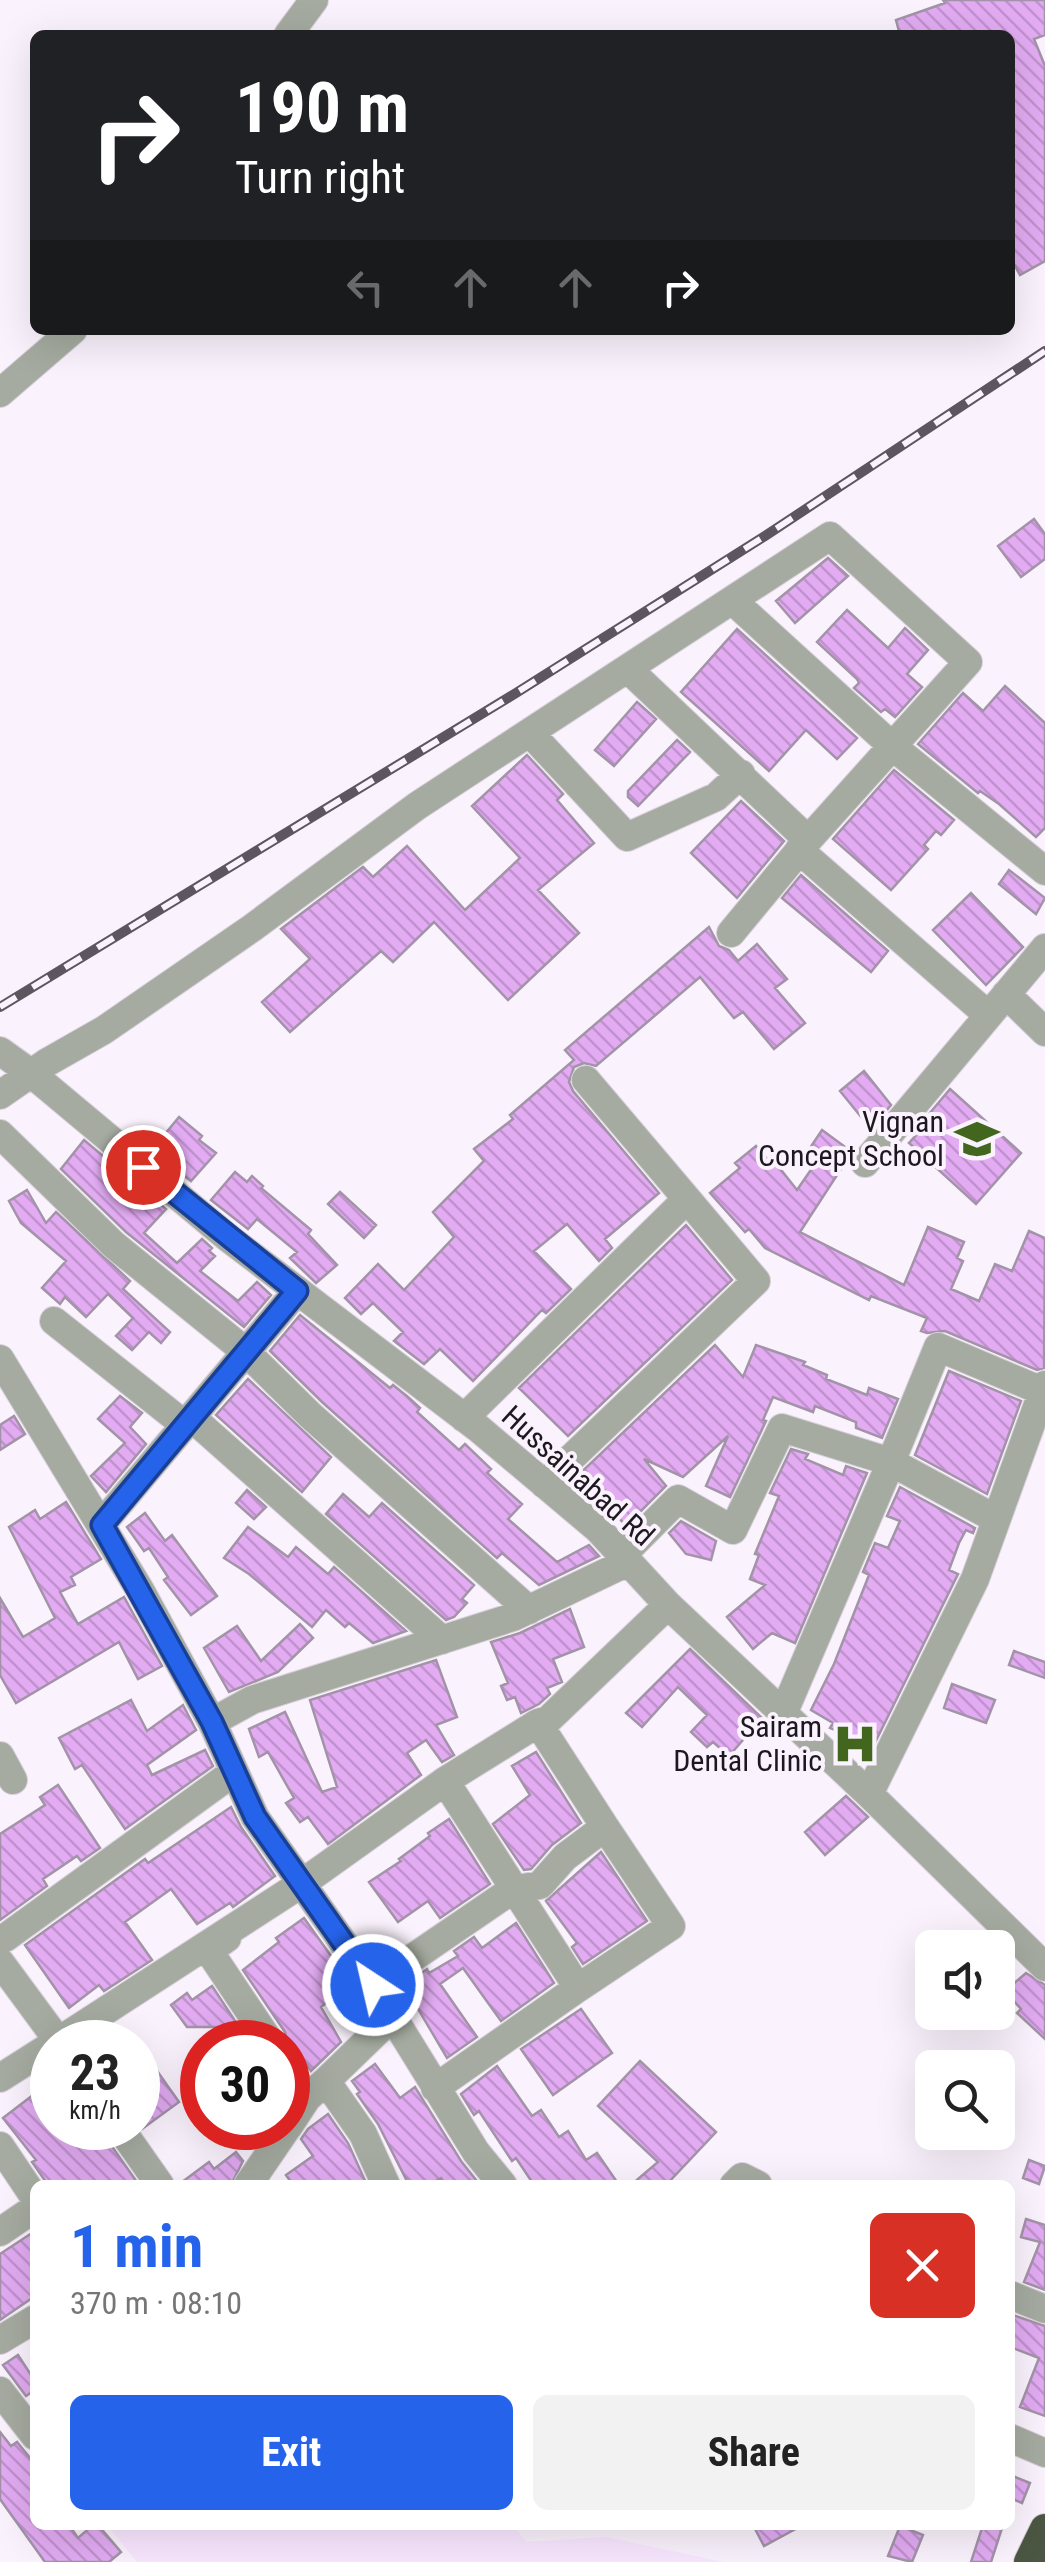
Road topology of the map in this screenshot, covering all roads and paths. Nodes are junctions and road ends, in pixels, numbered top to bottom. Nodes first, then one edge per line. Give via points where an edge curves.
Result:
1 (314, 0) edge
2 (292, 30) edge
3 (66, 335) edge
4 (0, 393) edge
5 (733, 601) junction
6 (629, 670) junction
7 (530, 733) junction
8 (891, 745) junction
9 (741, 774) junction
10 (804, 845) junction
11 (1045, 871) edge
12 (731, 934) dead end
13 (1045, 948) edge
14 (997, 1004) junction
15 (1045, 1032) edge
16 (0, 1051) edge
17 (32, 1074) junction
18 (586, 1080) dead end
19 (0, 1095) edge
20 (0, 1134) edge
21 (865, 1162) dead end
22 (687, 1198) junction
23 (297, 1291) junction
24 (54, 1322) dead end
25 (244, 1352) junction
26 (0, 1359) edge
27 (1044, 1388) edge
28 (464, 1418) junction
29 (188, 1421) junction
30 (892, 1462) junction
31 (544, 1484) junction
32 (996, 1519) junction
33 (102, 1525) junction
34 (625, 1559) junction
35 (668, 1605) junction
36 (529, 1610) junction
37 (442, 1640) junction
38 (783, 1714) junction
39 (212, 1722) junction
40 (538, 1722) junction
41 (234, 1772) junction
42 (445, 1781) junction
43 (869, 1794) junction
44 (605, 1827) junction
45 (302, 1884) junction
46 (512, 1890) junction
47 (0, 1938) edge
48 (0, 1962) edge
49 (1045, 1967) edge
50 (373, 1985) junction
51 (578, 1988) junction
52 (392, 2017) junction
53 (41, 2020) edge
54 (92, 2020) edge
55 (255, 2020) edge
56 (30, 2060) edge
57 (0, 2078) edge
58 (310, 2084) edge
59 (435, 2088) junction
60 (316, 2089) junction
61 (310, 2097) edge
62 (0, 2146) edge
63 (135, 2150) edge
64 (272, 2150) edge
65 (156, 2180) edge
66 (251, 2180) edge
67 (384, 2180) edge
68 (498, 2180) edge
69 (30, 2191) edge
70 (30, 2211) edge
71 (0, 2232) edge
72 (1015, 2297) edge
73 (1045, 2309) edge
74 (30, 2322) edge
75 (0, 2340) edge
76 (0, 2391) edge
77 (30, 2430) edge
78 (1015, 2440) edge
79 (1045, 2453) edge
80 (1045, 2529) edge
81 (1029, 2562) edge

1 - 2 street
3 - 4 street
5 - 6 street
5 - 8 street
5 - 8 street via 830,536 968,662
6 - 7 street
6 - 9 street
7 - 9 street via 627,836 716,798
7 - 17 street
8 - 10 street
8 - 11 street
9 - 10 street
10 - 12 street
10 - 14 street
13 - 14 street
14 - 15 street
14 - 21 street
16 - 17 street, Hussainabad Rd
17 - 19 street
17 - 23 street, Hussainabad Rd
18 - 22 street
20 - 25 street via 114,1244
22 - 28 street
22 - 31 street via 756,1281
23 - 25 street
23 - 28 street, Hussainabad Rd
24 - 29 street
25 - 29 street
25 - 36 street
26 - 33 street
27 - 30 street via 938,1347
27 - 32 street
28 - 31 street, Hussainabad Rd
29 - 33 street
29 - 37 street
30 - 32 street
30 - 34 street via 782,1428 734,1530 678,1500
30 - 38 street
31 - 34 street, Hussainabad Rd
32 - 43 street via 975,1579
33 - 39 street
34 - 35 street, Hussainabad Rd
34 - 36 street
35 - 38 street, Hussainabad Rd
35 - 40 street via 548,1720
36 - 37 street
37 - 39 street via 252,1700
38 - 43 street, Hussainabad Rd
39 - 41 street
40 - 42 street
40 - 44 street
41 - 45 street via 255,1817
41 - 47 street
42 - 45 street
42 - 46 street
43 - 49 street, Hussainabad Rd
44 - 46 street via 540,1885
44 - 51 street via 671,1926
45 - 50 street
45 - 54 street
45 - 55 street via 209,1951
46 - 50 street
46 - 51 street
48 - 53 street
50 - 52 street
51 - 59 street
52 - 59 street
52 - 60 street
56 - 57 street
58 - 60 street
59 - 68 street
60 - 61 street
60 - 67 street via 364,2134
62 - 69 street
63 - 65 street
64 - 66 street
70 - 71 street
72 - 73 street
74 - 75 street
76 - 77 street
78 - 79 street
80 - 81 highway

